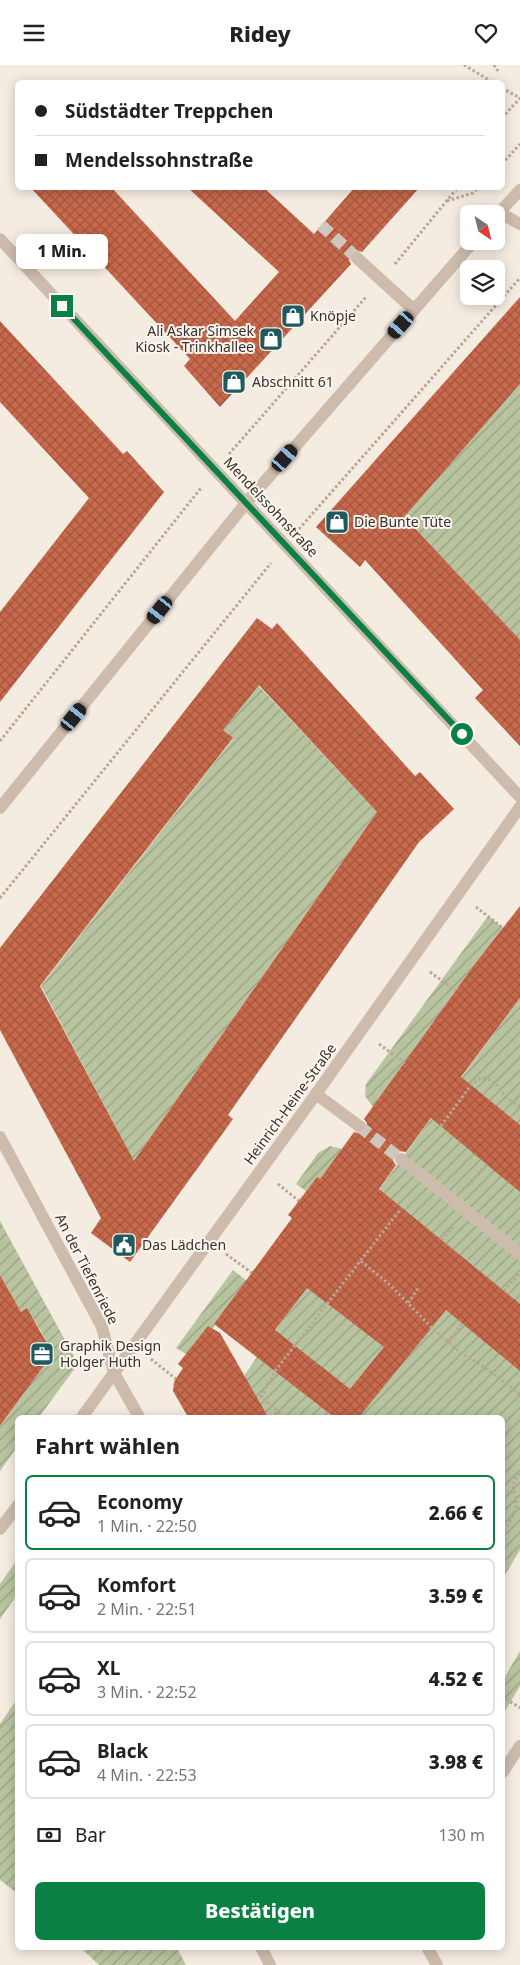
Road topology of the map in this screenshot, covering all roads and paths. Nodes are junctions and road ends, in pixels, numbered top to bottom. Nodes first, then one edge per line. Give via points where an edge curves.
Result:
1 (464, 65) edge
2 (494, 65) edge
3 (498, 71) dead end
4 (489, 80) edge
5 (505, 90) edge
6 (520, 98) edge
7 (505, 115) edge
8 (520, 144) edge
9 (505, 160) edge
10 (455, 190) edge
11 (476, 190) edge
12 (520, 190) edge
13 (446, 201) junction
14 (505, 206) edge
15 (505, 218) edge
16 (520, 225) edge
17 (0, 239) edge
18 (466, 250) edge
19 (357, 258) tunnel mouth
20 (520, 278) edge
21 (381, 280) junction
22 (414, 310) junction
23 (216, 469) junction
24 (246, 503) junction
25 (286, 545) junction
26 (0, 741) edge
27 (520, 797) edge
28 (520, 807) edge
29 (0, 808) edge
30 (459, 893) junction
31 (0, 898) edge
32 (503, 928) dead end
33 (412, 959) junction
34 (456, 991) dead end
35 (361, 1031) junction
36 (404, 1063) dead end
37 (316, 1094) junction
38 (520, 1106) edge
39 (359, 1126) tunnel mouth
40 (441, 1126) dead end
41 (0, 1137) edge
42 (401, 1159) tunnel mouth
43 (487, 1164) dead end
44 (261, 1170) junction
45 (299, 1201) dead end
46 (455, 1202) junction
47 (400, 1210) dead end
48 (210, 1241) junction
49 (520, 1254) edge
50 (361, 1261) junction
51 (252, 1273) dead end
52 (520, 1273) edge
53 (419, 1287) dead end
54 (504, 1291) dead end
55 (408, 1303) junction
56 (462, 1323) dead end
57 (448, 1342) junction
58 (134, 1345) junction
59 (114, 1373) junction
60 (176, 1379) dead end
61 (519, 1391) edge
62 (83, 1415) edge
63 (137, 1415) edge
64 (282, 1415) edge
65 (520, 1473) edge
66 (15, 1509) edge
67 (0, 1529) edge
68 (505, 1529) edge
69 (505, 1698) edge
70 (520, 1708) edge
71 (520, 1746) edge
72 (505, 1768) edge
73 (262, 1950) edge
74 (429, 1950) edge
75 (270, 1965) edge
76 (437, 1965) edge

1 - 4 path
2 - 3 path
5 - 6 path
6 - 7 path
8 - 9 path
10 - 13 path
11 - 13 path
12 - 14 street
13 - 21 path
15 - 16 street
17 - 23 street, Mendelssohnstraße
18 - 22 street
19 - 21 street
20 - 25 path
21 - 22 street
21 - 23 path
22 - 24 street
23 - 24 street, Mendelssohnstraße
23 - 26 path
24 - 25 street, Mendelssohnstraße
24 - 29 street
25 - 27 street, Mendelssohnstraße
25 - 31 path
28 - 30 street, Heinrich-Heine-Straße
30 - 32 path
30 - 33 street, Heinrich-Heine-Straße
33 - 34 path
33 - 35 street, Heinrich-Heine-Straße
35 - 36 path
35 - 37 street, Heinrich-Heine-Straße
37 - 39 street
37 - 44 street, Heinrich-Heine-Straße
38 - 40 path via 508,1099 496,1083 481,1078 471,1085
41 - 59 street, An der Tiefenriede via 102,1327
42 - 46 street
43 - 46 path
44 - 45 path
44 - 48 street, Heinrich-Heine-Straße
46 - 49 street
47 - 50 path
48 - 51 path
48 - 58 street, Heinrich-Heine-Straße
50 - 55 path
50 - 64 path via 275,1371 262,1397
52 - 54 path
53 - 55 path
55 - 57 path
56 - 57 path
57 - 61 path
58 - 59 street, Heinrich-Heine-Straße
58 - 60 path
59 - 62 street, Heinrich-Heine-Straße
59 - 63 street, An der Tiefenriede
65 - 68 path via 513,1481 517,1504
66 - 67 street
69 - 70 path
71 - 72 street
73 - 75 street
74 - 76 street

